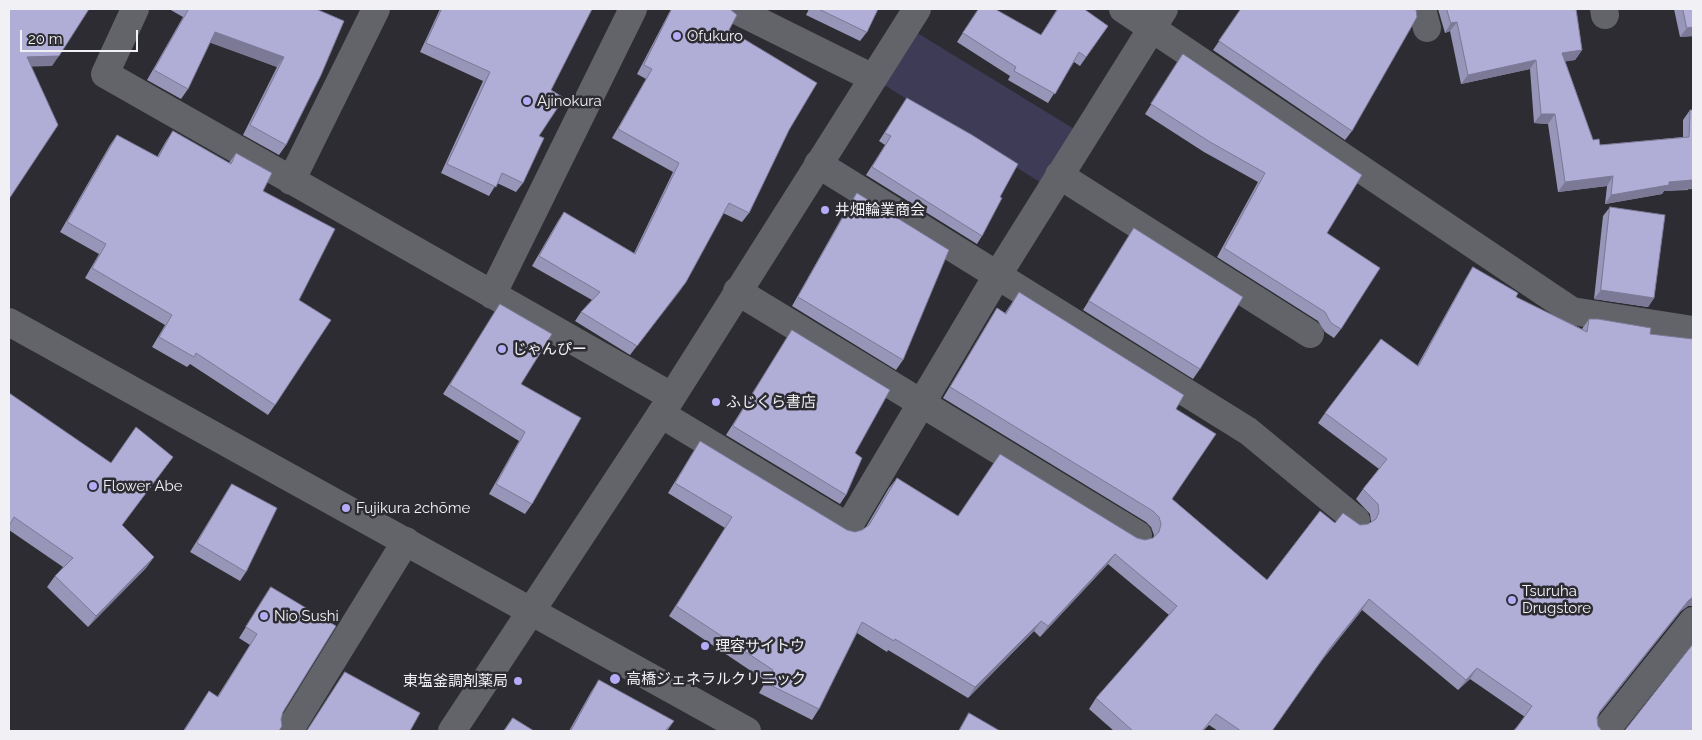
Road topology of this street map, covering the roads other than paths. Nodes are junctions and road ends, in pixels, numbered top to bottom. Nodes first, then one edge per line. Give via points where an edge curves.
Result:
1 (135, 9) edge
2 (376, 9) edge
3 (633, 9) edge
4 (734, 9) edge
5 (917, 9) edge
6 (1123, 9) edge
7 (1159, 18) edge
8 (872, 78) junction
9 (818, 164) junction
10 (1059, 175) junction
11 (291, 181) junction
12 (997, 276) junction
13 (737, 290) junction
14 (492, 294) junction
15 (9, 322) edge
16 (1693, 330) edge
17 (1310, 334) dead end
18 (922, 403) junction
19 (666, 405) junction
20 (1356, 520) edge
21 (1138, 535) dead end
22 (406, 541) junction
23 (530, 611) junction
24 (1693, 621) edge
25 (289, 731) edge
26 (452, 731) edge
27 (747, 731) edge
28 (1606, 731) edge

1 - 11 street via 105,74
2 - 11 street
3 - 14 street
4 - 8 street
5 - 8 street
6 - 7 street
7 - 10 street
7 - 16 street via 1572,311
8 - 9 street
9 - 12 street
9 - 13 street
10 - 12 street
10 - 17 street
11 - 14 street
12 - 18 street
12 - 20 street via 1248,431
13 - 18 street
13 - 19 street
14 - 19 street
15 - 22 street
18 - 19 street via 848,526
18 - 21 street
19 - 23 street
22 - 23 street
22 - 25 street
23 - 26 street
23 - 27 street
24 - 28 street

